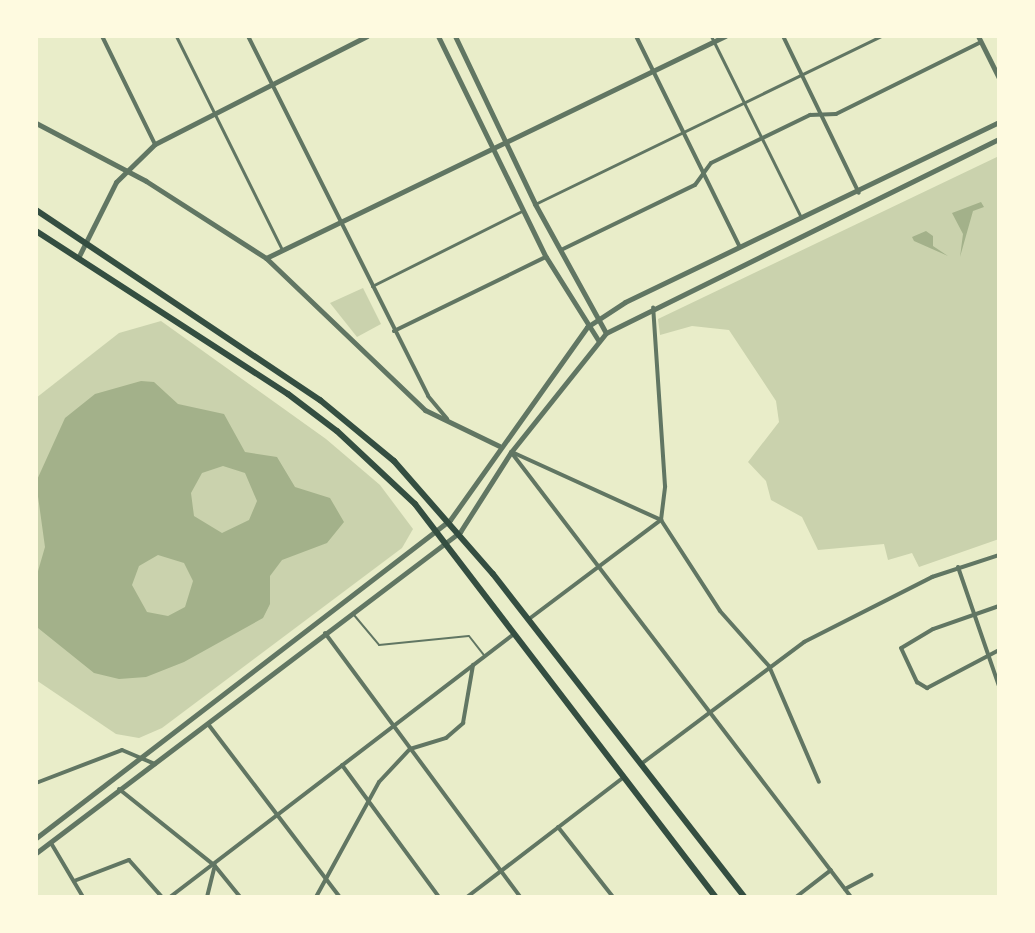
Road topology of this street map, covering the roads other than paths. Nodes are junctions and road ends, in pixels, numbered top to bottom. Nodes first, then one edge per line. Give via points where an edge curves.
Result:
1 (102, 36) edge
2 (176, 36) edge
3 (248, 36) edge
4 (367, 36) edge
5 (438, 36) edge
6 (455, 36) edge
7 (636, 36) edge
8 (725, 36) edge
9 (783, 36) edge
10 (881, 36) edge
11 (712, 39) edge
12 (980, 39) edge
13 (653, 71) junction
14 (801, 74) junction
15 (999, 78) edge
16 (271, 84) junction
17 (745, 102) junction
18 (213, 112) junction
19 (821, 115) junction
20 (999, 122) edge
21 (36, 123) edge
22 (683, 132) junction
23 (762, 139) junction
24 (999, 139) edge
25 (505, 143) junction
26 (155, 144) junction
27 (493, 149) junction
28 (125, 170) junction
29 (704, 173) junction
30 (859, 193) junction
31 (535, 204) junction
32 (36, 210) edge
33 (523, 211) junction
34 (802, 219) junction
35 (340, 224) junction
36 (36, 232) edge
37 (88, 242) junction
38 (740, 247) junction
39 (282, 250) junction
40 (559, 252) junction
41 (546, 257) junction
42 (78, 258) junction
43 (266, 258) junction
44 (372, 286) junction
45 (653, 307) junction
46 (597, 320) junction
47 (587, 327) junction
48 (394, 331) junction
49 (606, 333) junction
50 (598, 340) junction
51 (451, 424) junction
52 (499, 446) junction
53 (511, 452) junction
54 (450, 520) junction
55 (661, 520) junction
56 (438, 531) junction
57 (460, 532) junction
58 (447, 543) junction
59 (999, 555) edge
60 (600, 565) junction
61 (958, 567) junction
62 (999, 606) edge
63 (352, 612) junction
64 (976, 614) junction
65 (529, 619) junction
66 (325, 633) junction
67 (514, 634) junction
68 (999, 650) edge
69 (485, 656) junction
70 (989, 656) junction
71 (473, 665) junction
72 (769, 666) junction
73 (999, 686) edge
74 (711, 709) junction
75 (208, 724) junction
76 (393, 726) junction
77 (410, 749) junction
78 (139, 757) junction
79 (155, 764) junction
80 (641, 764) junction
81 (342, 765) junction
82 (624, 777) junction
83 (819, 782) dead end
84 (36, 783) edge
85 (119, 789) junction
86 (370, 803) junction
87 (278, 815) junction
88 (558, 827) junction
89 (36, 838) edge
90 (51, 843) junction
91 (36, 853) edge
92 (215, 866) junction
93 (831, 870) junction
94 (501, 871) junction
95 (871, 875) dead end
96 (325, 878) junction
97 (74, 881) junction
98 (845, 889) junction
99 (83, 897) edge
100 (162, 897) edge
101 (170, 897) edge
102 (207, 897) edge
103 (240, 897) edge
104 (316, 897) edge
105 (340, 897) edge
106 (439, 897) edge
107 (467, 897) edge
108 (520, 897) edge
109 (613, 897) edge
110 (715, 897) edge
111 (744, 897) edge
112 (796, 897) edge
113 (851, 897) edge

1 - 26 street
2 - 18 street
3 - 16 street
4 - 16 street
5 - 27 street
6 - 25 street
7 - 13 street
8 - 11 street
9 - 14 street
10 - 14 street
11 - 13 street
11 - 17 street
12 - 15 street
12 - 19 street via 836,114
13 - 22 street
13 - 25 street
14 - 17 street
14 - 19 street
16 - 18 street
16 - 35 street
17 - 22 street
17 - 23 street
18 - 26 street
18 - 39 street
19 - 23 street via 810,115
19 - 30 street
20 - 30 street
21 - 28 street
22 - 29 street
22 - 31 street
23 - 29 street via 711,163
23 - 34 street
24 - 45 street
25 - 27 street
25 - 31 street
26 - 28 street
27 - 33 street
27 - 35 street
28 - 37 street
28 - 43 street
29 - 38 street
29 - 40 street via 695,185
30 - 34 street
31 - 40 street
32 - 37 main road
33 - 41 street
33 - 44 street
34 - 38 street
35 - 39 street
35 - 44 street
36 - 42 main road
37 - 42 street
37 - 54 main road via 345,419
38 - 46 street
39 - 43 street
40 - 46 street
41 - 47 street
41 - 48 street
42 - 56 main road via 337,431
43 - 51 street via 425,410
44 - 48 street
45 - 49 street
45 - 55 street via 665,486
46 - 47 street
46 - 49 street
47 - 50 street
47 - 52 street
48 - 51 street via 428,396
49 - 50 street
50 - 53 street
51 - 52 street
52 - 54 street
53 - 55 street
53 - 57 street
53 - 60 street
54 - 56 street
54 - 57 main road
55 - 60 street
55 - 72 street via 720,611
56 - 58 main road
56 - 78 street
57 - 58 street
57 - 65 main road
58 - 63 street
58 - 67 main road
59 - 61 street
60 - 65 street
60 - 74 street
61 - 64 street
61 - 72 street via 835,624
62 - 64 street
63 - 66 street
63 - 69 lane via 379,645 469,636
64 - 70 street
64 - 70 street via 901,648 917,682 927,688
65 - 80 main road
66 - 75 street
66 - 76 street
67 - 69 street
67 - 82 main road
68 - 70 street
69 - 71 street
70 - 73 street
71 - 76 street
71 - 77 street via 463,723 452,734
72 - 74 street
72 - 83 street
74 - 80 street
74 - 93 street
75 - 79 street
75 - 87 street
76 - 77 street
76 - 81 street
77 - 86 street via 379,782
77 - 94 street
78 - 79 street
78 - 84 street via 122,750
78 - 89 street
79 - 85 street
80 - 111 main road
81 - 86 street
81 - 87 street
82 - 88 street
82 - 110 main road
85 - 90 street
85 - 92 street
86 - 96 street via 356,816
86 - 106 street
87 - 92 street
87 - 96 street
88 - 94 street
88 - 109 street
90 - 91 street
90 - 97 street
92 - 101 street
92 - 102 street
92 - 103 street
93 - 98 street
93 - 112 street
94 - 107 street
94 - 108 street
95 - 98 street
96 - 104 street
96 - 105 street
97 - 99 street
97 - 100 street via 129,860
98 - 113 street

